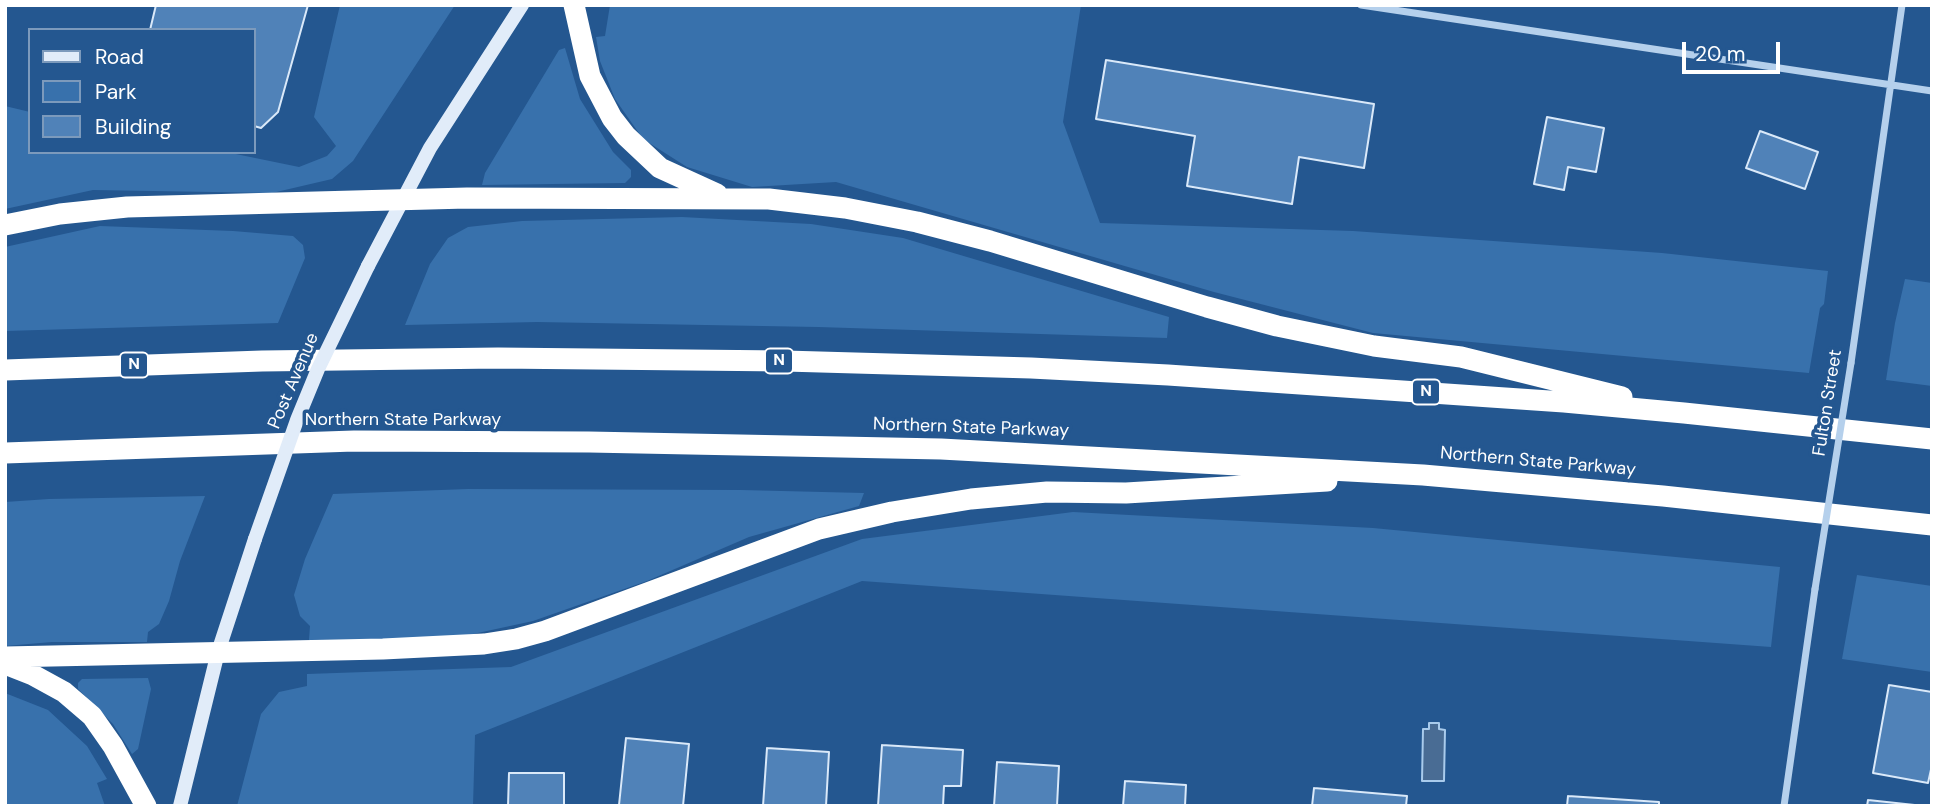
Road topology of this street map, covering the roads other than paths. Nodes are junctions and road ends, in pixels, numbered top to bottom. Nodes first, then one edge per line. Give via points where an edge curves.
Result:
1 (522, 5) edge
2 (574, 5) edge
3 (1361, 5) edge
4 (1902, 5) edge
5 (1890, 85) junction
6 (1932, 91) edge
7 (729, 198) junction
8 (401, 200) junction
9 (5, 225) edge
10 (5, 370) edge
11 (1684, 412) junction
12 (1932, 439) edge
13 (5, 453) edge
14 (1423, 475) junction
15 (1932, 525) edge
16 (218, 652) junction
17 (5, 657) edge
18 (5, 664) edge
19 (146, 806) edge
20 (180, 806) edge
21 (1784, 806) edge

1 - 8 main road, Post Avenue
2 - 7 highway via 590,76 626,136 660,168
3 - 5 street
4 - 5 street, Fulton Street
5 - 6 street
5 - 21 street, Fulton Street, bridge
7 - 8 highway
7 - 11 highway via 833,206 917,222 1277,326 1461,357
8 - 9 highway via 127,207
8 - 16 main road, Post Avenue, bridge via 302,407
10 - 11 highway, N via 403,359 892,364 1168,375
11 - 12 highway, N
13 - 14 highway, Northern State Parkway via 354,441 602,442 941,449
14 - 15 highway, Northern State Parkway
14 - 16 highway via 1126,493 1047,492 945,503 819,529 516,639 416,648
16 - 17 highway
16 - 20 main road, Post Avenue
18 - 19 highway via 64,692 92,716

